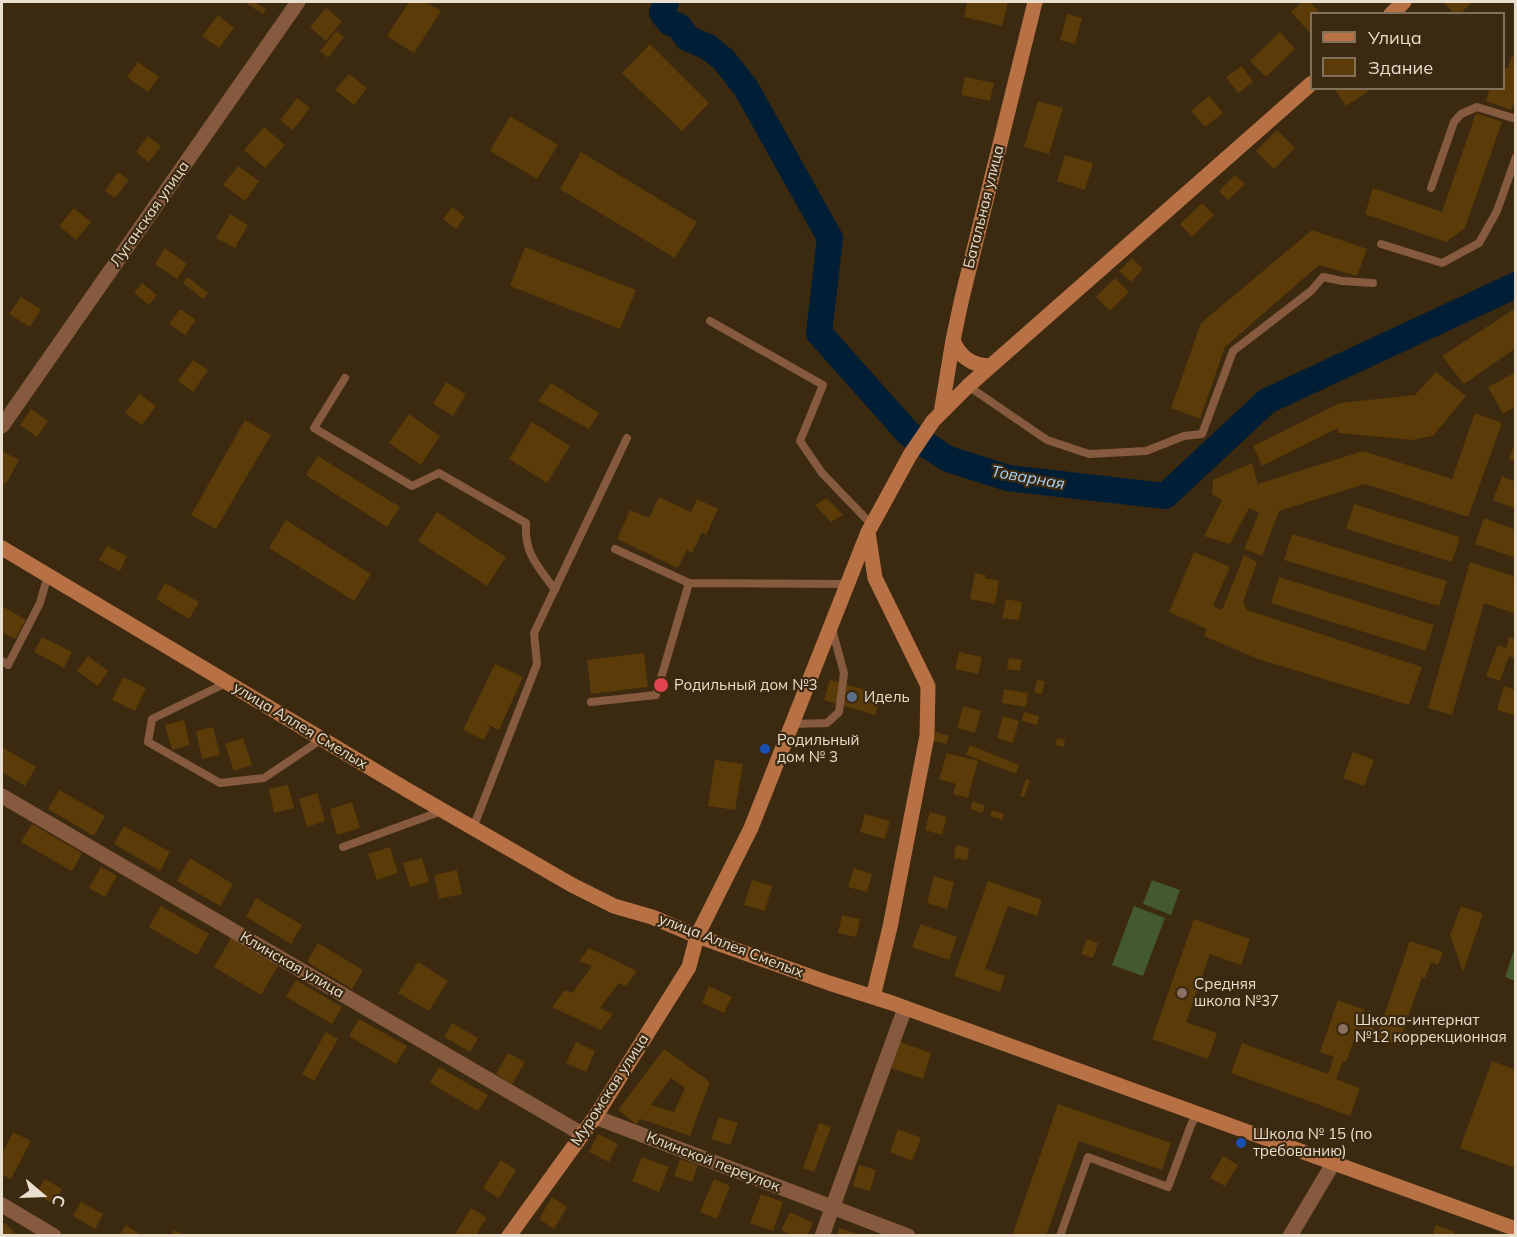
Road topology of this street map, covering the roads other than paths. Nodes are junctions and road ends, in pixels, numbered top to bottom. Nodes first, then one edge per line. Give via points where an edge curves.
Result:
1 (298, 2) edge
2 (1035, 2) edge
3 (1404, 2) edge
4 (1392, 12) edge
5 (1310, 84) edge
6 (1515, 119) edge
7 (1515, 158) edge
8 (1431, 188) dead end
9 (1381, 244) dead end
10 (1372, 283) dead end
11 (710, 321) dead end
12 (953, 340) junction
13 (990, 366) junction
14 (345, 378) dead end
15 (968, 386) junction
16 (937, 417) junction
17 (2, 426) edge
18 (627, 438) dead end
19 (870, 529) junction
20 (2, 548) edge
21 (615, 549) dead end
22 (50, 576) junction
23 (875, 578) junction
24 (689, 583) junction
25 (848, 584) junction
26 (555, 590) junction
27 (831, 625) junction
28 (2, 661) edge
29 (227, 682) junction
30 (591, 702) dead end
31 (792, 724) junction
32 (322, 739) junction
33 (2, 796) edge
34 (443, 811) junction
35 (473, 828) junction
36 (343, 847) dead end
37 (697, 936) junction
38 (873, 997) junction
39 (904, 1008) junction
40 (1197, 1114) junction
41 (594, 1117) junction
42 (582, 1134) junction
43 (1334, 1162) junction
44 (2, 1205) edge
45 (832, 1207) junction
46 (1515, 1229) edge
47 (54, 1236) edge
48 (509, 1236) edge
49 (822, 1236) edge
50 (908, 1236) edge
51 (1060, 1236) edge
52 (1290, 1236) edge

1 - 17 street, Луганская улица
2 - 12 main road, Батальная улица
3 - 4 main road
5 - 13 main road
6 - 8 lane via 1477,107 1461,114 1454,122
7 - 9 lane via 1497,211 1479,243 1443,264
10 - 15 lane via 1323,277 1311,291 1233,351 1202,434 1184,436 1146,452 1089,454 1047,440
11 - 19 lane via 823,385 800,441
12 - 13 main road via 962,356 978,365
12 - 16 main road, Батальная улица
13 - 15 main road
14 - 26 lane via 314,428 412,486 439,473 526,523 530,554
15 - 16 main road
16 - 19 main road, Муромская улица via 910,455
18 - 26 lane
19 - 23 main road
19 - 25 main road, Муромская улица
20 - 22 main road, улица Аллея Смелых
21 - 24 lane
22 - 28 lane via 8,665
22 - 29 main road, улица Аллея Смелых
23 - 25 main road via 859,575
23 - 38 main road via 928,686 927,736
24 - 25 lane
24 - 30 lane via 656,695
25 - 27 main road, Муромская улица
26 - 35 lane via 534,633 537,664
27 - 31 main road, Муромская улица
27 - 31 lane via 844,673 838,712 827,723
29 - 32 main road, улица Аллея Смелых
29 - 32 lane via 152,720 148,742 220,783 264,778
31 - 37 main road, Муромская улица via 751,828
32 - 34 main road, улица Аллея Смелых
33 - 42 street, Клинская улица
34 - 35 main road, улица Аллея Смелых
34 - 36 lane
35 - 37 main road, улица Аллея Смелых via 614,906
37 - 38 main road, улица Аллея Смелых
37 - 41 main road, Муромская улица via 689,967
38 - 39 main road, улица Аллея Смелых
39 - 40 main road, улица Аллея Смелых
39 - 45 street
40 - 43 main road, улица Аллея Смелых
40 - 51 lane via 1168,1187 1088,1157
41 - 42 main road, Муромская улица
41 - 45 street, Клинской переулок
42 - 48 main road, Муромская улица
43 - 46 main road, улица Аллея Смелых
43 - 52 street
44 - 47 street
45 - 49 street
45 - 50 street, Клинской переулок

